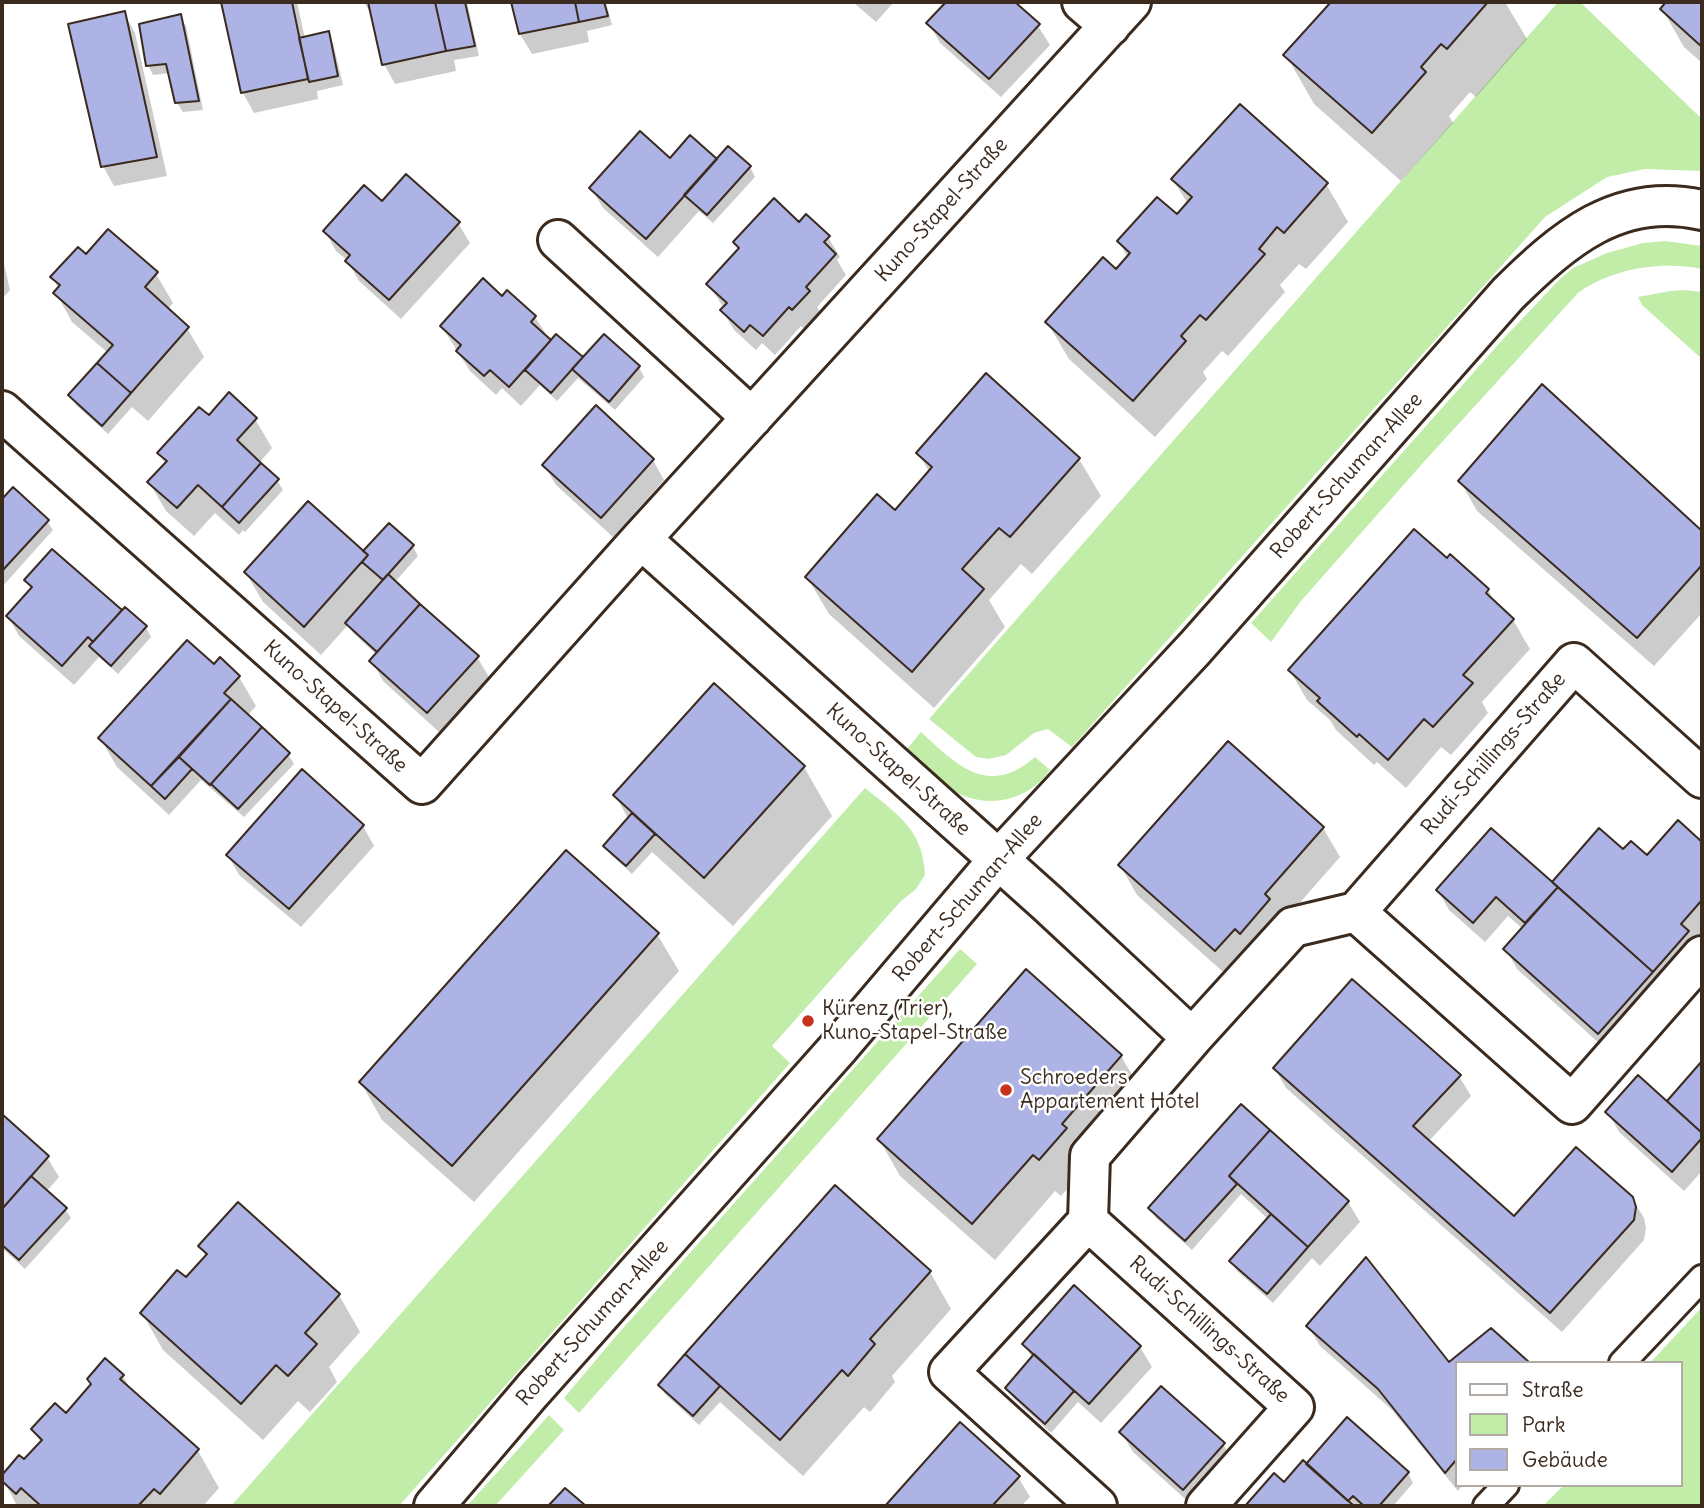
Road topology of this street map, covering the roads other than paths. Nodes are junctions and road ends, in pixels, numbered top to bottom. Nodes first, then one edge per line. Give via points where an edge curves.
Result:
1 (1108, 10) edge
2 (1702, 210) edge
3 (558, 240) dead end
4 (2, 411) edge
5 (752, 418) junction
6 (641, 539) junction
7 (1702, 778) edge
8 (998, 860) junction
9 (1356, 912) junction
10 (1702, 957) edge
11 (1192, 1038) junction
12 (1088, 1221) junction
13 (1702, 1278) edge
14 (1624, 1361) edge
15 (1504, 1487) edge
16 (434, 1506) edge
17 (1097, 1506) edge
18 (1206, 1506) edge
19 (1486, 1506) edge

1 - 5 street, Kuno-Stapel-Straße
2 - 8 street, Robert-Schuman-Allee via 1654,206 1604,219 1546,257
3 - 5 street
4 - 6 street, Kuno-Stapel-Straße via 422,785
5 - 6 street, Kuno-Stapel-Straße
6 - 8 street, Kuno-Stapel-Straße
7 - 9 street, Rudi-Schillings-Straße via 1574,663
8 - 11 street
8 - 16 street, Robert-Schuman-Allee
9 - 10 street via 1572,1104
9 - 11 street via 1293,927
11 - 12 street via 1090,1156
12 - 17 street via 949,1372
12 - 18 street, Rudi-Schillings-Straße via 1294,1407
13 - 14 lane
15 - 19 lane

